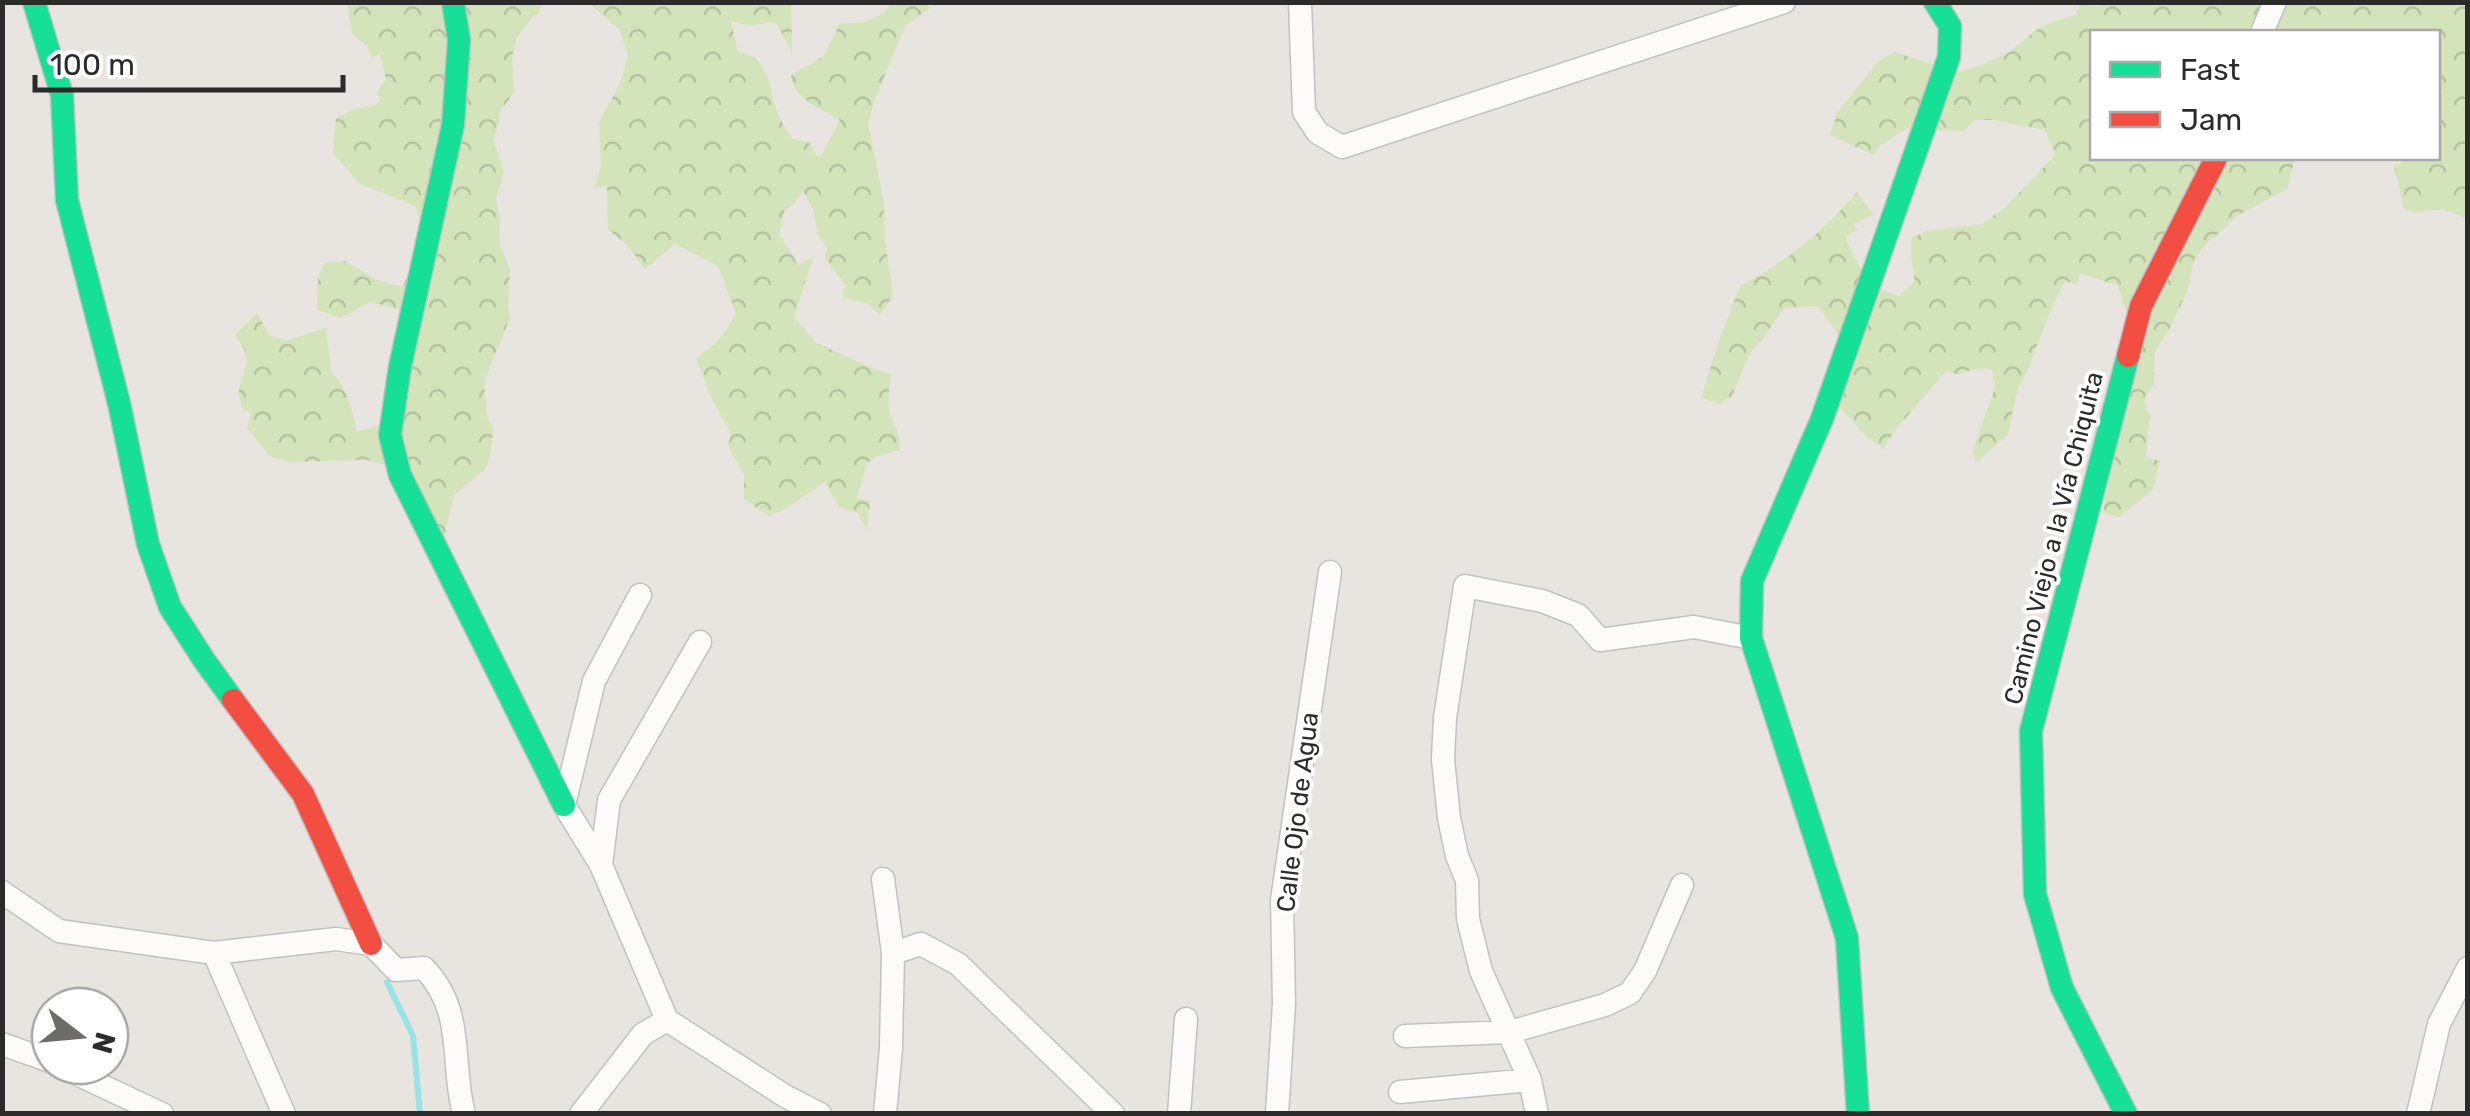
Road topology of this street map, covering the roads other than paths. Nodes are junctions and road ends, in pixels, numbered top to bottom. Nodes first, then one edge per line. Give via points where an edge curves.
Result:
1 (34, 2) edge
2 (454, 2) edge
3 (1300, 2) edge
4 (1784, 2) edge
5 (1935, 2) edge
6 (2275, 2) edge
7 (2263, 30) edge
8 (2215, 160) edge
9 (1330, 572) dead end
10 (640, 595) dead end
11 (1751, 638) junction
12 (700, 642) dead end
13 (564, 805) junction
14 (602, 865) junction
15 (884, 879) dead end
16 (1682, 884) dead end
17 (2, 892) edge
18 (370, 944) junction
19 (214, 953) junction
20 (893, 954) junction
21 (2468, 968) edge
22 (1186, 1019) dead end
23 (667, 1020) junction
24 (1510, 1032) junction
25 (1406, 1036) dead end
26 (2, 1044) edge
27 (30, 1054) edge
28 (1530, 1080) junction
29 (102, 1086) edge
30 (1400, 1092) dead end
31 (162, 1114) edge
32 (284, 1114) edge
33 (464, 1114) edge
34 (582, 1114) edge
35 (820, 1114) edge
36 (885, 1114) edge
37 (1112, 1114) edge
38 (1179, 1114) edge
39 (1277, 1114) edge
40 (1537, 1114) edge
41 (1858, 1114) edge
42 (2126, 1114) edge
43 (2418, 1114) edge

1 - 18 street via 62,95 66,200 148,544 170,608 302,794
2 - 13 street via 459,40 453,126 390,435 400,475
3 - 4 street via 1304,112 1318,133 1342,147
5 - 11 street via 1950,26 1949,56 1822,418 1752,581
6 - 7 street
8 - 42 street, Camino Viejo a la Vía Chiquita via 2141,306 2031,732 2035,894 2062,988
9 - 39 street, Calle Ojo de Agua via 1282,900
10 - 13 street via 594,681
11 - 24 street via 1694,627 1600,640 1560,608 1465,586 1446,718 1447,798 1481,971
11 - 41 street via 1847,938
12 - 14 street via 609,800
13 - 14 street
14 - 23 street
15 - 20 street
16 - 24 street via 1630,993
17 - 19 street via 59,932
18 - 19 street via 336,939
18 - 33 street via 396,970 424,968 440,984 454,1026
19 - 32 street
20 - 36 street
20 - 37 street via 921,944 958,964
21 - 43 street via 2439,1024
22 - 38 street
23 - 34 street via 643,1034
23 - 35 street
24 - 25 street
24 - 28 street
26 - 27 street
28 - 30 street
28 - 40 street
29 - 31 street

